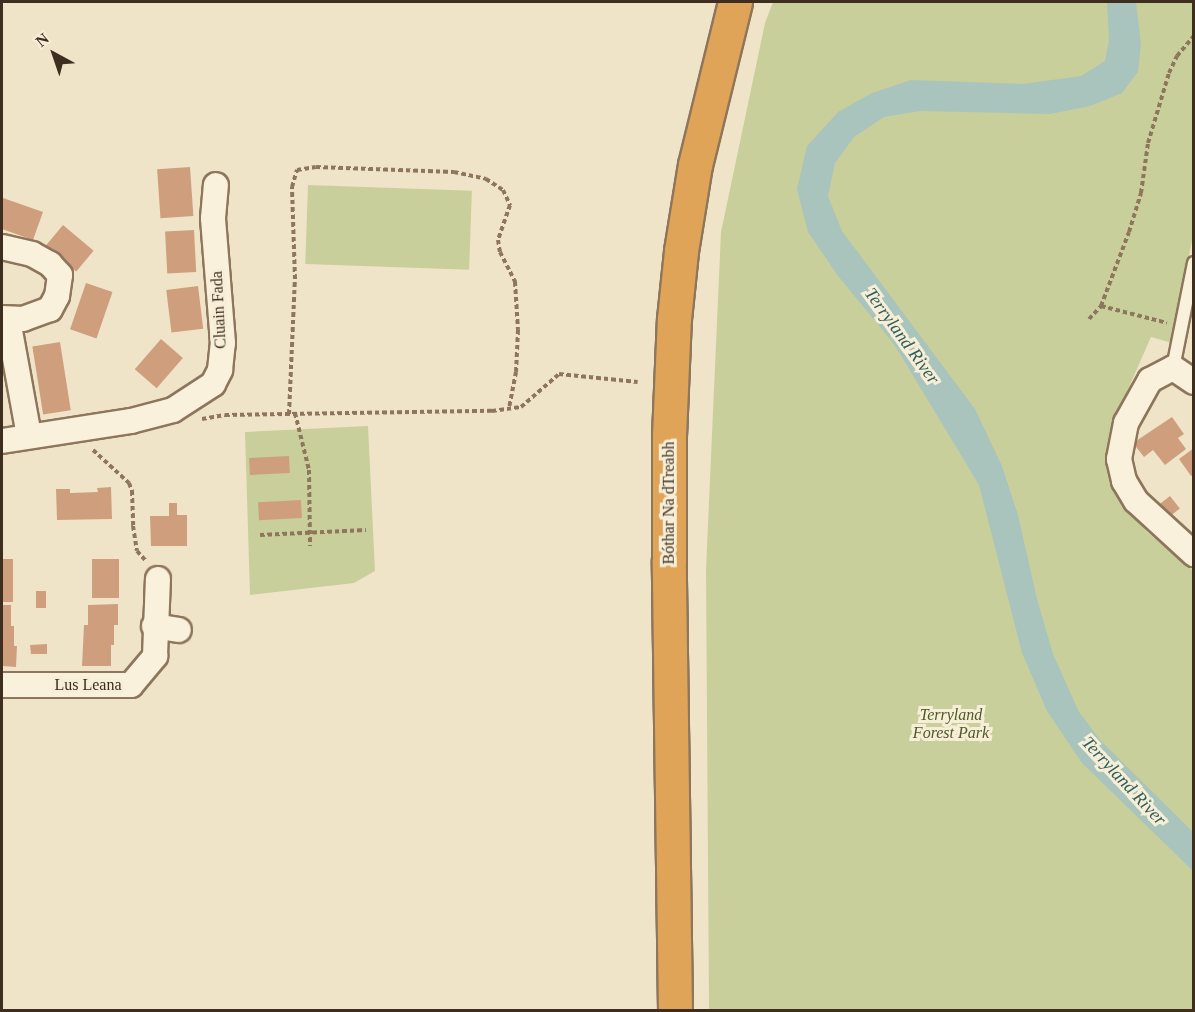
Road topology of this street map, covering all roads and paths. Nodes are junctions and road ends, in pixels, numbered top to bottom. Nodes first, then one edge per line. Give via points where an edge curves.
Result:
1 (735, 2) edge
2 (1194, 36) edge
3 (216, 185) dead end
4 (2, 247) edge
5 (1194, 263) edge
6 (1101, 306) junction
7 (5, 319) edge
8 (1089, 319) dead end
9 (1182, 327) junction
10 (1173, 368) junction
11 (638, 382) dead end
12 (1194, 382) edge
13 (509, 408) junction
14 (173, 410) junction
15 (295, 413) junction
16 (289, 414) junction
17 (75, 429) junction
18 (29, 436) junction
19 (2, 441) edge
20 (366, 530) dead end
21 (310, 533) junction
22 (260, 535) dead end
23 (310, 546) dead end
24 (1194, 554) edge
25 (158, 579) joint
26 (154, 626) junction
27 (180, 630) dead end
28 (2, 685) edge
29 (675, 1011) edge

1 - 29 highway, Bóthar Na dTreabh via 695,165 674,319 669,560
2 - 6 path via 1177,56 1161,96 1130,232
3 - 14 street, Cluain Fada via 213,218 223,344 220,370 213,384
4 - 7 street via 32,254 60,275 57,296 50,309 23,319
5 - 9 lane
6 - 8 path
6 - 9 path
7 - 18 street
9 - 10 lane
10 - 12 street
10 - 24 street via 1158,374 1144,387 1126,423 1119,459 1124,481 1136,501
11 - 13 path via 559,374 521,407
13 - 15 path via 391,414
13 - 16 path via 518,330 515,282 498,240 510,205 504,190 486,179 454,172 316,167 297,170 292,187 295,270
14 - 16 path via 186,422 225,415
14 - 17 street, Cluain Fada
15 - 16 path
15 - 21 path via 309,470
17 - 18 street, Cluain Fada
17 - 25 path via 75,443 95,451 129,483 137,551
18 - 19 street, Cluain Fada
20 - 21 path
21 - 22 path
21 - 23 path
25 - 26 street, Lus Leana
26 - 27 street
26 - 28 street, Lus Leana via 155,656 131,685

